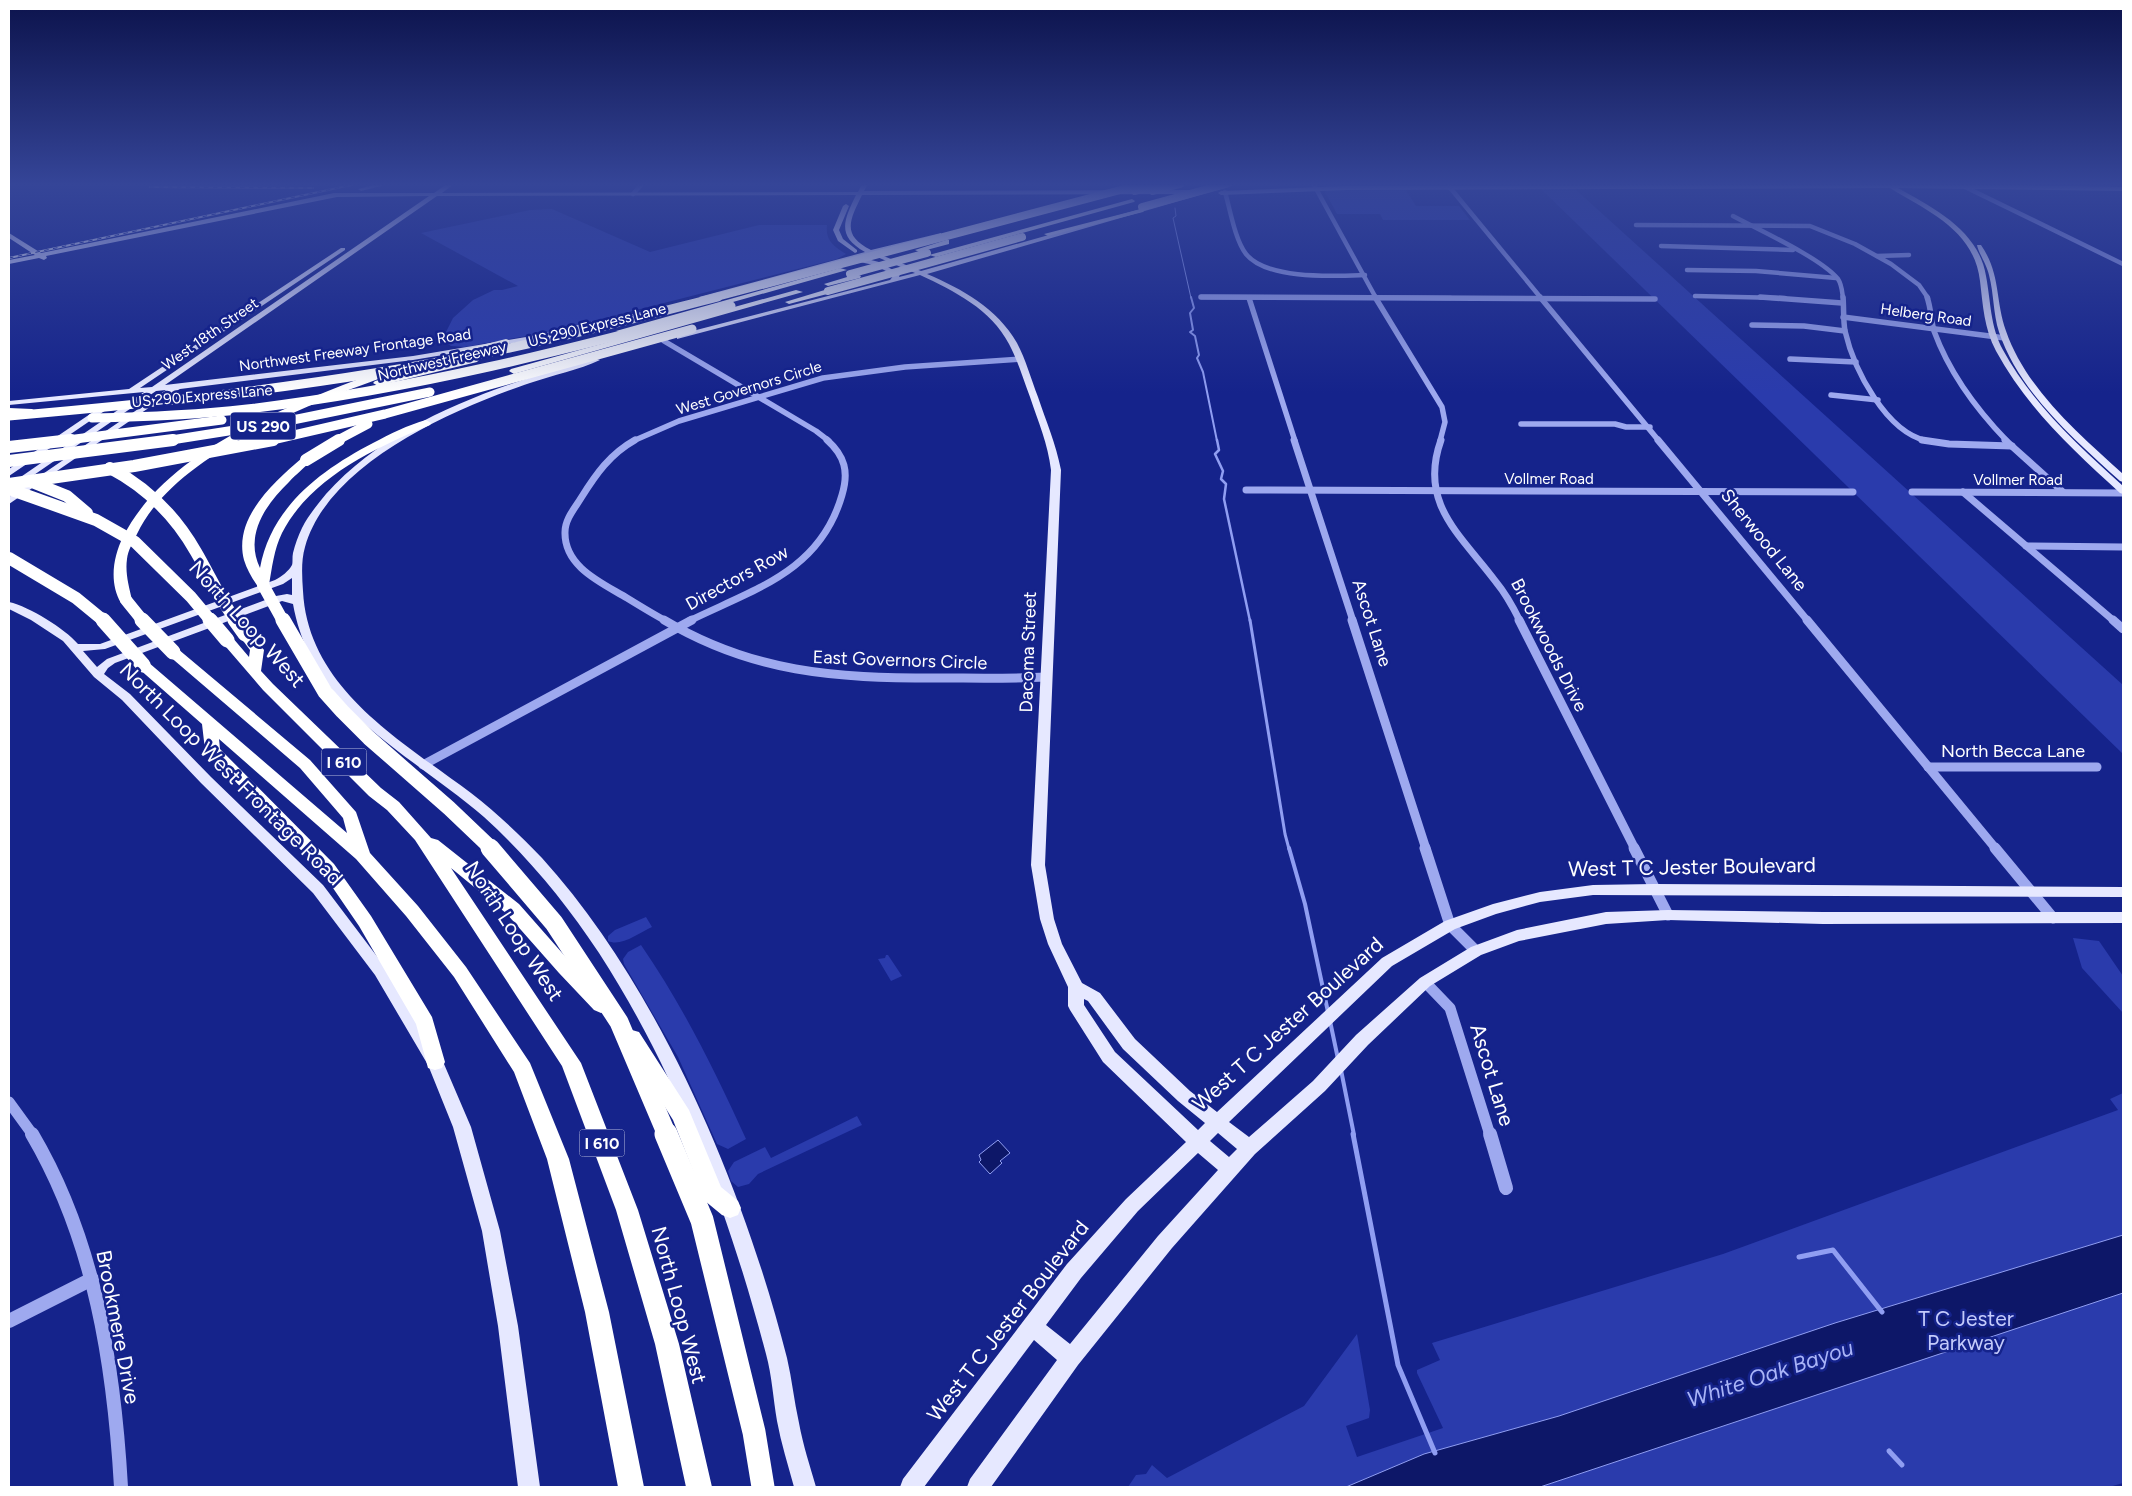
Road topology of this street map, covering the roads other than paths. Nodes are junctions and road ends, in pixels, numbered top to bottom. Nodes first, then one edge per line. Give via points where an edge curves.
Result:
1 (24, 254) edge
2 (38, 254) edge
3 (58, 254) edge
4 (335, 254) edge
5 (350, 254) edge
6 (862, 254) joint
7 (874, 254) edge
8 (879, 254) edge
9 (922, 254) edge
10 (923, 254) edge
11 (924, 254) edge
12 (962, 254) edge
13 (977, 254) edge
14 (989, 254) edge
15 (1246, 254) edge
16 (1352, 254) edge
17 (1506, 254) edge
18 (1800, 254) edge
19 (1873, 254) edge
20 (1976, 254) edge
21 (1984, 254) edge
22 (2102, 254) edge
23 (1909, 255) dead end
24 (1877, 256) junction
25 (43, 257) junction
26 (32, 260) junction
27 (9, 262) edge
28 (320, 264) junction
29 (336, 264) junction
30 (2123, 264) edge
31 (9, 266) edge
32 (1687, 270) dead end
33 (800, 271) junction
34 (917, 274) junction
35 (1983, 274) junction
36 (1993, 275) junction
37 (1364, 276) junction
38 (1836, 278) junction
39 (884, 284) junction
40 (828, 291) junction
41 (278, 292) junction
42 (294, 292) junction
43 (1695, 296) dead end
44 (1201, 298) dead end
45 (1249, 298) junction
46 (1376, 298) junction
47 (1543, 299) junction
48 (1654, 299) dead end
49 (1986, 302) junction
50 (1842, 303) junction
51 (1996, 303) junction
52 (671, 316) junction
53 (1843, 317) junction
54 (240, 318) junction
55 (256, 318) junction
56 (1752, 325) dead end
57 (1934, 329) junction
58 (1845, 331) junction
59 (1992, 336) junction
60 (2005, 338) junction
61 (664, 341) junction
62 (506, 342) junction
63 (195, 348) junction
64 (211, 348) junction
65 (1020, 359) junction
66 (1790, 359) dead end
67 (1856, 362) junction
68 (2009, 367) junction
69 (2021, 369) junction
70 (514, 372) junction
71 (550, 373) junction
72 (172, 377) junction
73 (193, 385) junction
74 (156, 388) junction
75 (131, 390) junction
76 (79, 396) junction
77 (757, 396) junction
78 (1831, 396) dead end
79 (1878, 400) junction
80 (2032, 400) junction
81 (2044, 400) junction
82 (9, 403) edge
83 (9, 411) edge
84 (9, 416) edge
85 (120, 417) junction
86 (279, 417) junction
87 (426, 422) junction
88 (1521, 424) dead end
89 (1576, 424) junction
90 (1650, 427) junction
91 (1583, 433) dead end
92 (9, 436) edge
93 (2072, 443) junction
94 (2085, 444) junction
95 (2012, 446) junction
96 (9, 447) edge
97 (9, 462) edge
98 (9, 473) edge
99 (594, 478) joint
100 (2123, 479) edge
101 (9, 484) edge
102 (9, 489) edge
103 (1246, 490) dead end
104 (1312, 490) junction
105 (1435, 491) junction
106 (1703, 492) junction
107 (1853, 492) dead end
108 (1912, 492) dead end
109 (1963, 492) junction
110 (2063, 492) junction
111 (2123, 492) edge
112 (9, 501) edge
113 (96, 520) junction
114 (2026, 546) junction
115 (2123, 547) edge
116 (9, 558) edge
117 (297, 565) junction
118 (263, 585) junction
119 (296, 601) junction
120 (9, 605) edge
121 (678, 627) junction
122 (2123, 629) edge
123 (74, 648) junction
124 (254, 672) junction
125 (98, 675) junction
126 (1046, 677) junction
127 (209, 722) junction
128 (423, 765) junction
129 (1928, 766) junction
130 (2096, 767) dead end
131 (421, 836) junction
132 (362, 855) junction
133 (1654, 889) junction
134 (2031, 890) junction
135 (2123, 892) edge
136 (1668, 915) junction
137 (2053, 918) junction
138 (2123, 918) edge
139 (1450, 925) junction
140 (1476, 951) junction
141 (1425, 982) junction
142 (1076, 987) junction
143 (435, 1062) junction
144 (9, 1102) edge
145 (1216, 1123) junction
146 (1197, 1141) junction
147 (1248, 1148) junction
148 (1230, 1169) junction
149 (1506, 1188) dead end
150 (730, 1208) junction
151 (92, 1279) junction
152 (9, 1321) edge
153 (1032, 1326) junction
154 (1071, 1358) junction
155 (121, 1487) edge
156 (529, 1487) edge
157 (631, 1487) edge
158 (699, 1487) edge
159 (763, 1487) edge
160 (805, 1487) edge
161 (911, 1487) edge
162 (978, 1487) edge

1 - 26 main road
2 - 25 main road
3 - 25 main road
4 - 28 main road, West 18th Street
5 - 29 main road, West 18th Street
6 - 33 main road, Northwest Freeway Frontage Road
6 - 34 main road, Dacoma Street
7 - 34 main road, Dacoma Street
8 - 84 highway, bridge via 617,323 492,351 236,393
9 - 52 highway, Northwest Freeway / US 290 via 843,270
10 - 85 highway, US 290 Express Lane, bridge via 609,339 499,364 285,404
11 - 70 highway, Northwest Freeway / US 290, bridge via 857,276
12 - 40 highway, bridge
13 - 40 highway, bridge
14 - 34 main road
15 - 37 street via 1257,263 1284,271
16 - 37 street, Brookwoods Drive
17 - 47 street, Sherwood Lane
18 - 38 street via 1826,268
19 - 24 street
20 - 35 main road
21 - 36 main road
22 - 30 street
23 - 24 street
24 - 57 street via 1920,285 1928,299
25 - 26 main road
26 - 27 main road
26 - 31 main road
28 - 29 main road
28 - 41 main road, West 18th Street
29 - 42 main road, West 18th Street
32 - 38 street via 1756,271
33 - 39 main road via 863,260 898,275
33 - 62 main road, Northwest Freeway Frontage Road via 592,324
34 - 39 main road
34 - 65 main road, Dacoma Street via 967,299 1010,338
35 - 36 main road
35 - 49 main road
36 - 51 main road
37 - 46 street, Brookwoods Drive
38 - 50 street
39 - 61 main road
40 - 101 highway, bridge via 334,426 206,454
41 - 42 main road
41 - 54 main road, West 18th Street
42 - 55 main road, West 18th Street
43 - 50 street via 1772,296
44 - 45 street
45 - 46 street
45 - 104 street, Ascot Lane
46 - 47 street
46 - 105 street, Brookwoods Drive via 1440,402 1445,416 1434,454 1432,473
47 - 48 street
47 - 90 street, Sherwood Lane
49 - 51 main road
49 - 59 main road
50 - 53 street
51 - 60 main road
52 - 86 highway via 411,375 348,392
52 - 96 highway, Northwest Freeway / US 290, bridge via 427,381 286,409 123,434
53 - 57 street, Helberg Road
53 - 58 street
54 - 55 main road
54 - 63 main road, West 18th Street
55 - 64 main road, West 18th Street
56 - 58 street
57 - 59 street, Helberg Road
57 - 95 street via 1967,394
58 - 67 street
59 - 60 street, Helberg Road
59 - 68 main road
60 - 69 main road
61 - 71 main road
61 - 77 street, Directors Row
62 - 73 main road, Northwest Freeway Frontage Road via 413,358
62 - 86 highway via 398,369 326,395
63 - 64 main road
63 - 75 main road, West 18th Street
64 - 72 main road, West 18th Street
65 - 77 street, West Governors Circle via 864,371
65 - 126 main road, Dacoma Street via 1054,452 1056,470
66 - 67 street
67 - 79 street
68 - 69 main road
68 - 80 main road
69 - 81 main road
70 - 97 highway, US 290, bridge via 260,427
70 - 118 highway, bridge via 388,414 306,460 272,492 258,512 248,543 250,560
71 - 87 main road via 479,398
71 - 97 highway, bridge via 391,416 270,442 135,457
72 - 73 main road via 176,382
72 - 74 main road, West 18th Street
73 - 74 main road, Northwest Freeway Frontage Road
73 - 112 main road via 163,394
74 - 75 main road, Northwest Freeway Frontage Road
74 - 102 main road, West 18th Street
75 - 76 main road, Northwest Freeway Frontage Road
75 - 98 main road, West 18th Street
76 - 82 main road, Northwest Freeway Frontage Road
76 - 97 main road via 93,399 91,406
77 - 99 street, West Governors Circle via 647,434 608,460
77 - 121 street, Directors Row via 826,439 839,452 846,474 844,488 829,530 817,546 797,563 766,583
78 - 79 street
79 - 95 street via 1897,427 1913,437 1937,443
80 - 81 main road
80 - 93 main road
81 - 94 main road
83 - 85 highway, bridge
84 - 85 highway, US 290 Express Lane, bridge
86 - 132 highway, bridge via 204,458 180,475 145,509 130,531 121,553 120,573 126,600 136,614 173,652 304,764 350,816
87 - 117 main road via 362,464 321,505 308,524
87 - 118 highway via 369,449 323,479 303,497 277,531
88 - 89 street
89 - 90 street
89 - 91 street
90 - 106 street, Sherwood Lane
92 - 124 highway, bridge via 94,460 152,494 176,518 215,590 257,650
93 - 94 main road
93 - 111 main road
94 - 100 main road
95 - 110 street
98 - 113 highway, bridge via 67,496
99 - 121 street, East Governors Circle via 568,518 567,548 575,562 599,582
102 - 113 highway, I 610, bridge
103 - 104 street, Vollmer Road
104 - 105 street, Vollmer Road
104 - 139 street, Ascot Lane
105 - 106 street, Vollmer Road
105 - 133 street, Brookwoods Drive via 1458,534 1508,596
106 - 107 street, Vollmer Road
106 - 129 street, Sherwood Lane
108 - 109 street, Vollmer Road
109 - 110 street, Vollmer Road
109 - 114 street
110 - 111 street, Vollmer Road
113 - 124 highway, North Loop West / I 610, bridge via 135,542 191,597
114 - 115 street
114 - 122 street
116 - 127 highway, I 610, bridge via 76,598 102,619 143,665
117 - 119 main road
117 - 123 main road via 286,578 270,585 101,648
118 - 159 highway, bridge via 325,692 369,738 495,852 554,923 619,1022 702,1220 754,1432
119 - 125 main road via 280,598 120,658 103,666
119 - 128 main road via 300,618 323,667 349,702
120 - 123 main road, North Loop West Frontage Road via 67,639
121 - 126 street, East Governors Circle via 724,650 797,671 892,678
121 - 128 street, Directors Row
123 - 125 main road, North Loop West Frontage Road
124 - 131 highway, North Loop West / I 610
125 - 143 main road, North Loop West Frontage Road via 126,697 318,889 380,971
126 - 142 main road, Dacoma Street via 1038,865 1041,893 1055,944
127 - 132 highway, I 610
127 - 143 highway via 213,750 328,868 365,921 425,1022
128 - 150 main road via 486,812 557,886 594,934 662,1049 688,1103
129 - 130 street, North Becca Lane
129 - 134 street, Sherwood Lane
131 - 150 highway via 513,909 629,1033 682,1116 713,1194
131 - 158 highway, North Loop West / I 610 via 571,1063 627,1210 667,1344
132 - 157 highway, I 610 via 460,972 523,1069 558,1159 597,1312
133 - 134 main road, West T C Jester Boulevard
133 - 136 street, Brookwoods Drive
133 - 139 main road, West T C Jester Boulevard via 1593,890 1540,897 1493,909
134 - 135 main road, West T C Jester Boulevard
134 - 137 street, Sherwood Lane
136 - 137 main road
136 - 140 main road via 1606,918 1546,929
137 - 138 main road
139 - 140 street, Ascot Lane
139 - 145 main road, West T C Jester Boulevard via 1388,962
140 - 141 main road
141 - 147 main road via 1362,1040 1319,1086
141 - 149 street, Ascot Lane via 1450,1008 1458,1026
142 - 145 main road via 1094,997 1129,1044
142 - 146 main road, Dacoma Street via 1076,1006 1109,1057
143 - 156 main road, North Loop West Frontage Road via 462,1128 491,1231 508,1326
144 - 151 street, Brookmere Drive via 37,1142 66,1198
145 - 146 main road, West T C Jester Boulevard
145 - 147 main road
146 - 148 main road, Dacoma Street
146 - 153 main road, West T C Jester Boulevard via 1132,1205 1074,1271
147 - 148 main road
148 - 154 main road via 1165,1242
150 - 160 main road via 777,1360 788,1423
151 - 152 street
151 - 155 street, Brookmere Drive via 108,1359 120,1450
153 - 154 main road
153 - 161 main road, West T C Jester Boulevard
154 - 162 main road

